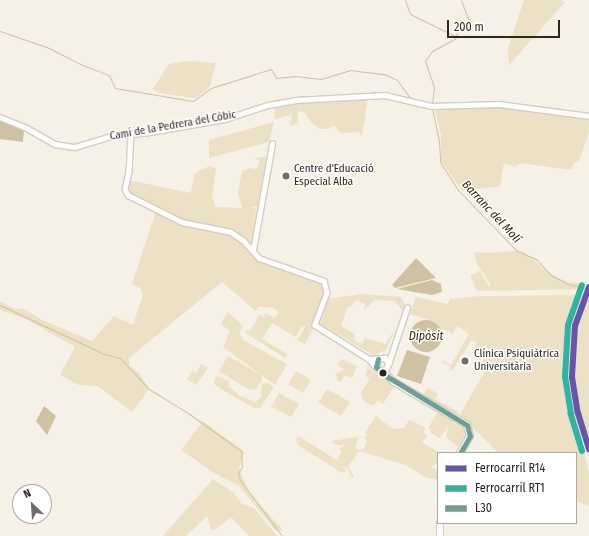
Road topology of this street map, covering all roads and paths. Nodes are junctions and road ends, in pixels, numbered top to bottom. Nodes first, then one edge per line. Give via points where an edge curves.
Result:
1 (589, 116) edge
2 (0, 117) edge
3 (131, 134) junction
4 (272, 144) dead end
5 (253, 250) junction
6 (408, 308) dead end
7 (392, 348) junction
8 (383, 357) junction
9 (368, 359) junction
10 (378, 359) junction
11 (376, 367) junction
12 (386, 367) junction
13 (461, 452) edge
14 (440, 524) edge
15 (440, 536) edge

1 - 3 street, Camí de la Pedrera del Còbic via 499,104 431,106 384,95 279,102 225,119
2 - 3 street, Camí de la Pedrera del Còbic via 63,146 75,147 114,135
3 - 5 street via 130,172 125,189 128,195 182,222 231,232
4 - 5 street
5 - 9 street via 259,258 324,281 327,293 315,325
6 - 7 street
7 - 8 street
7 - 12 street
8 - 10 street
8 - 12 street
9 - 10 street
9 - 11 street
10 - 11 street
11 - 12 street
12 - 13 street via 396,383 467,425 470,436
14 - 15 street

